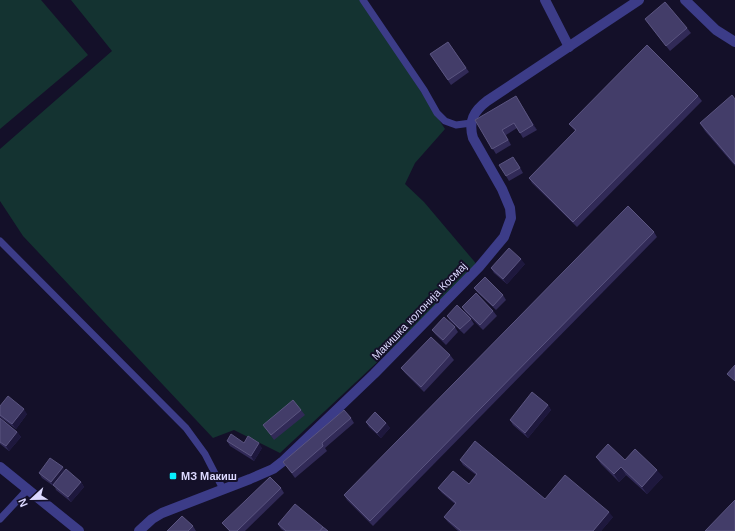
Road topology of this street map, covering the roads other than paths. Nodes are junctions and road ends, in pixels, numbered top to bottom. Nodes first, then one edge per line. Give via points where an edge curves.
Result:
1 (363, 0) edge
2 (545, 0) edge
3 (639, 0) edge
4 (685, 0) edge
5 (735, 42) edge
6 (569, 47) junction
7 (471, 123) junction
8 (0, 241) edge
9 (0, 467) edge
10 (28, 489) junction
11 (223, 489) junction
12 (0, 519) edge
13 (79, 531) edge
14 (139, 531) edge

1 - 7 lane via 437,113 445,122 456,125
2 - 6 street
3 - 6 street
4 - 5 street via 716,30
6 - 7 street via 482,104
7 - 11 street, Макишка колонија Космај via 473,138 510,208 511,218 504,237 479,267 296,449 273,469
8 - 11 lane via 186,428 205,454
9 - 10 street
10 - 12 lane
10 - 13 street
11 - 14 street, Макишка колонија Космај via 162,513

